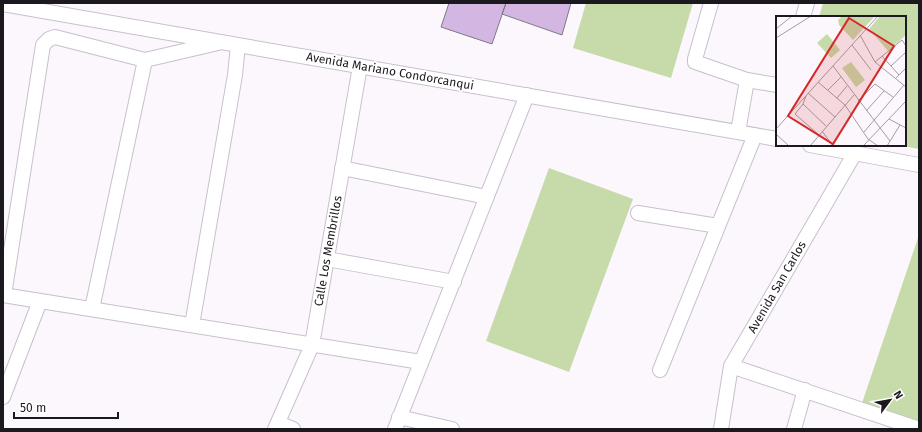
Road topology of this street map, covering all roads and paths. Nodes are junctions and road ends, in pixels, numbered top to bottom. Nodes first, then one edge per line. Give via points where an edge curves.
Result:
1 (711, 3) edge
2 (807, 3) edge
3 (3, 4) edge
4 (803, 16) edge
5 (224, 42) junction
6 (238, 44) junction
7 (145, 60) junction
8 (360, 66) junction
9 (747, 80) junction
10 (776, 85) edge
11 (527, 95) junction
12 (738, 132) junction
13 (755, 135) junction
14 (776, 139) edge
15 (816, 146) edge
16 (855, 153) junction
17 (919, 165) edge
18 (342, 168) junction
19 (487, 197) junction
20 (638, 213) dead end
21 (718, 226) junction
22 (327, 259) junction
23 (454, 282) junction
24 (4, 295) edge
25 (40, 301) junction
26 (92, 309) junction
27 (192, 326) junction
28 (312, 345) junction
29 (421, 362) junction
30 (731, 366) junction
31 (660, 370) dead end
32 (805, 390) junction
33 (3, 397) edge
34 (397, 423) edge
35 (276, 426) edge
36 (293, 429) edge
37 (452, 429) edge
38 (721, 429) edge
39 (794, 429) edge
40 (919, 429) edge

1 - 9 street via 695,62
2 - 4 street
3 - 5 street, Avenida Mariano Condorcanqui
5 - 6 street, Avenida Mariano Condorcanqui
5 - 7 street
6 - 8 street, Avenida Mariano Condorcanqui
6 - 27 street via 235,75
7 - 24 street via 55,38 49,39 44,45
7 - 26 street
8 - 11 street, Avenida Mariano Condorcanqui
8 - 18 street, Calle Los Membrillos
9 - 10 street
9 - 12 street
11 - 12 street, Avenida Mariano Condorcanqui
11 - 19 street
12 - 13 street, Avenida Mariano Condorcanqui
13 - 14 street, Avenida Mariano Condorcanqui
13 - 21 street
15 - 16 street
16 - 17 street
16 - 30 street, Avenida San Carlos
18 - 19 street
18 - 22 street, Calle Los Membrillos
19 - 23 street
20 - 21 street
21 - 31 street
22 - 23 street
22 - 28 street, Calle Los Membrillos
23 - 29 street
24 - 25 street
25 - 26 street
25 - 33 street
26 - 27 street
27 - 28 street
28 - 29 street
28 - 35 street, Calle Los Membrillos
29 - 34 street
30 - 32 street
30 - 38 street, Avenida San Carlos
32 - 39 street
32 - 40 street
34 - 37 street
35 - 36 street

